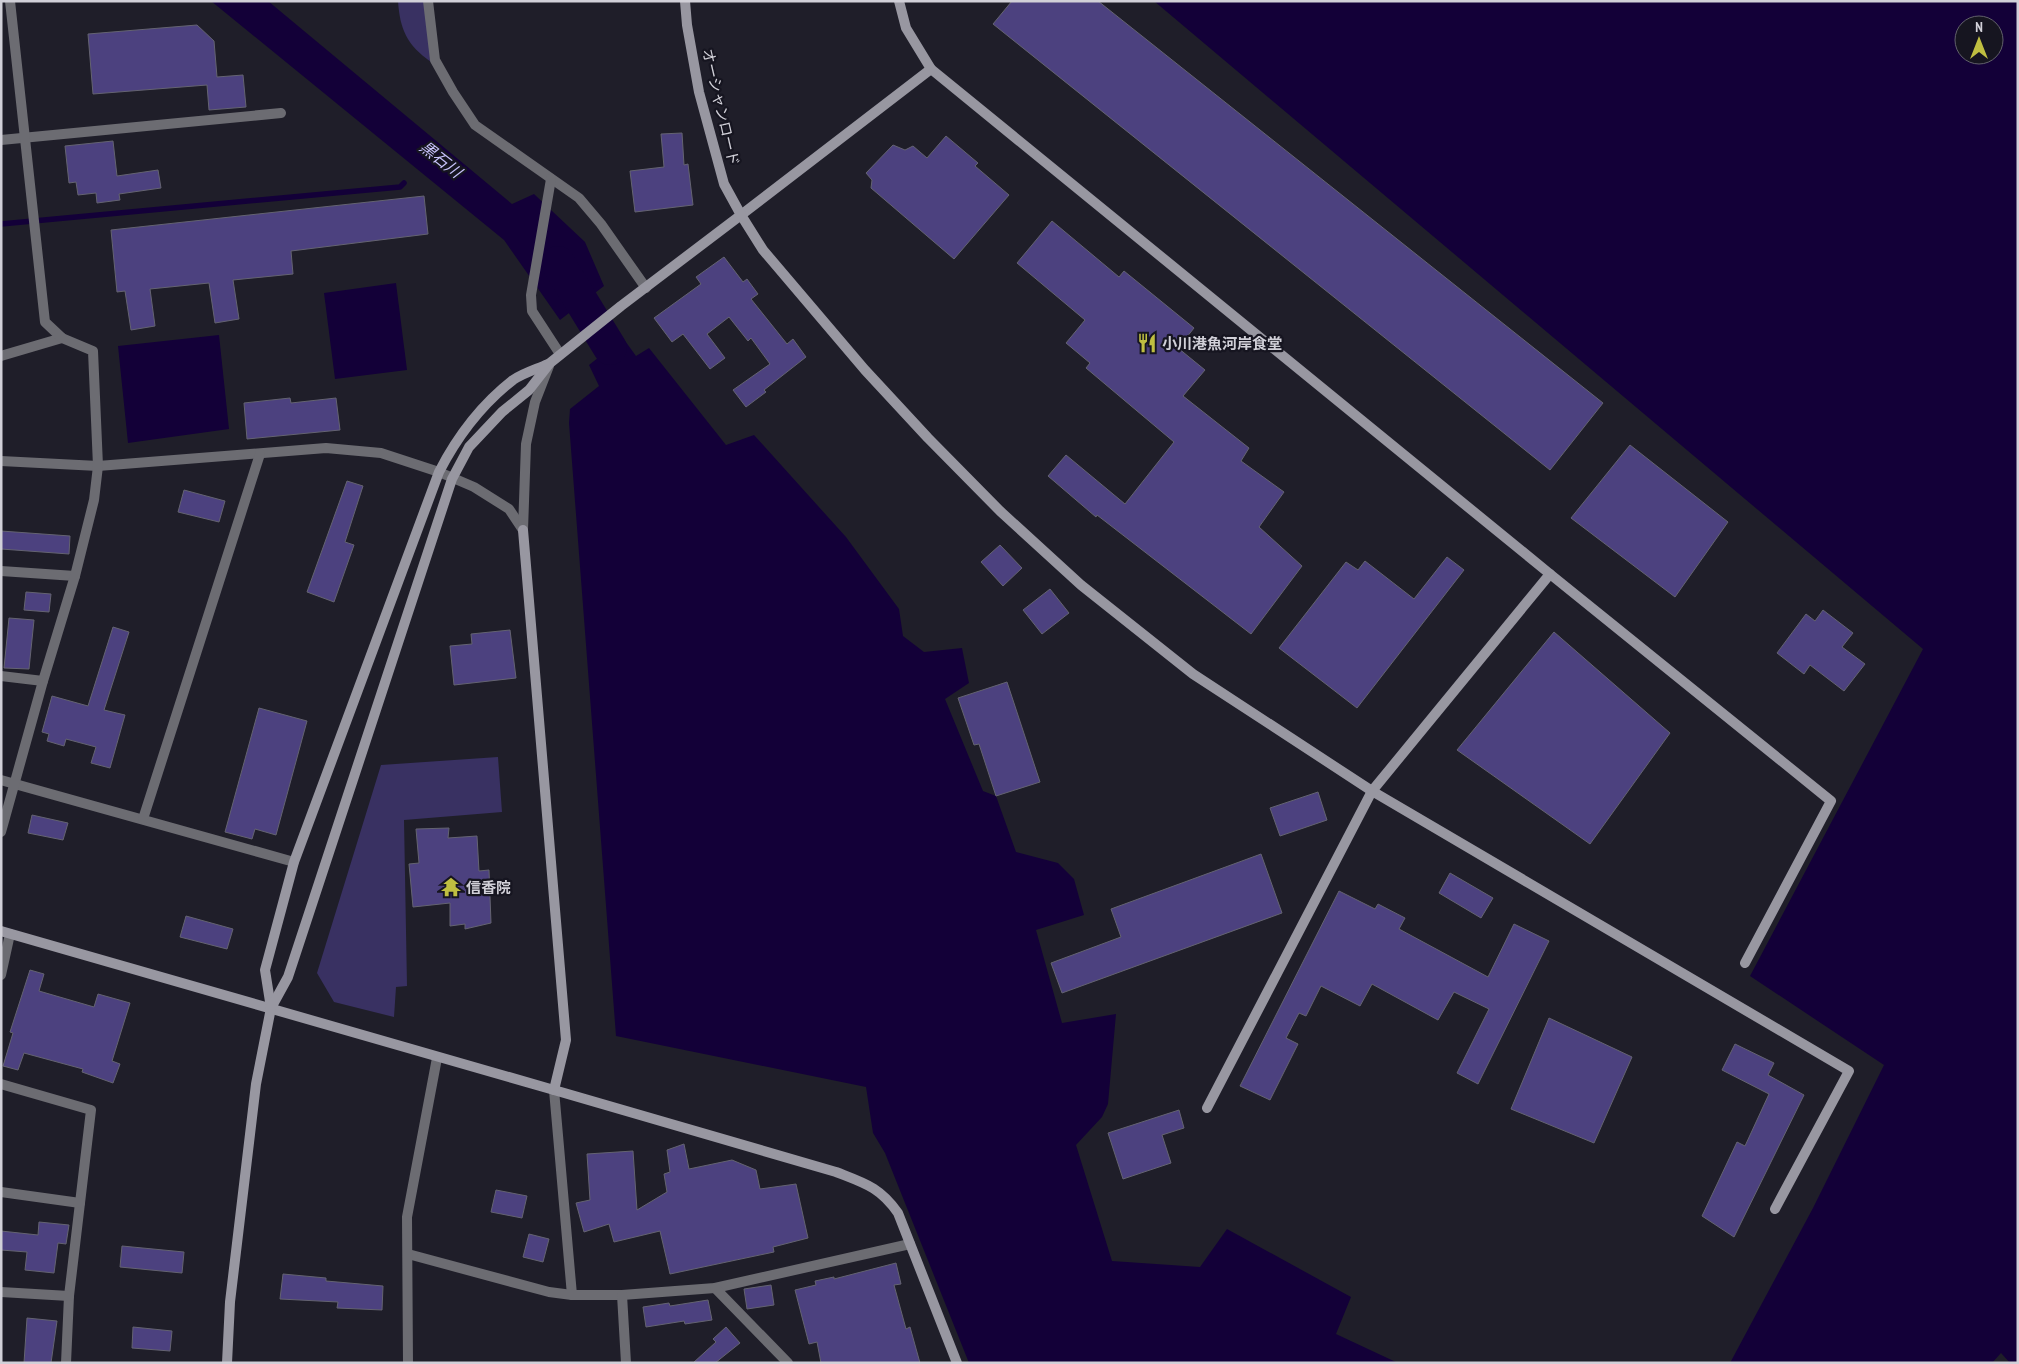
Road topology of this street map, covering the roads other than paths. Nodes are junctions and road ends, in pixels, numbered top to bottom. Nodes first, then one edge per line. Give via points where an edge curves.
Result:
1 (10, 1) edge
2 (428, 1) edge
3 (685, 1) edge
4 (899, 1) edge
5 (931, 69) junction
6 (281, 113) dead end
7 (25, 138) junction
8 (1, 140) edge
9 (551, 179) junction
10 (741, 215) junction
11 (646, 288) junction
12 (62, 338) junction
13 (560, 354) junction
14 (1, 356) edge
15 (550, 363) junction
16 (260, 454) junction
17 (1, 460) edge
18 (98, 466) junction
19 (439, 472) junction
20 (452, 479) junction
21 (523, 530) junction
22 (1, 571) edge
23 (1550, 574) junction
24 (75, 576) junction
25 (1, 676) edge
26 (43, 681) junction
27 (1, 780) edge
28 (15, 783) junction
29 (1372, 791) junction
30 (143, 819) junction
31 (1, 832) edge
32 (294, 862) junction
33 (5, 933) edge
34 (1745, 963) dead end
35 (1, 975) edge
36 (271, 1008) junction
37 (437, 1058) junction
38 (1, 1084) edge
39 (554, 1090) junction
40 (1207, 1108) dead end
41 (1, 1192) edge
42 (80, 1203) junction
43 (1775, 1209) dead end
44 (910, 1244) junction
45 (408, 1254) junction
46 (715, 1288) junction
47 (1, 1292) edge
48 (572, 1295) junction
49 (622, 1295) junction
50 (69, 1296) junction
51 (66, 1363) edge
52 (226, 1363) edge
53 (408, 1363) edge
54 (626, 1363) edge
55 (788, 1363) edge
56 (957, 1363) edge

1 - 7 street
2 - 9 street via 435,60 475,125
3 - 10 street, オーシャンロード via 686,25 699,92 724,184
4 - 5 street via 906,28
5 - 10 street
5 - 23 street
6 - 7 street
7 - 8 street
7 - 12 street via 45,322
9 - 11 street via 579,198 602,224
9 - 13 street via 531,295 532,311
10 - 11 street
10 - 29 street, オーシャンロード via 763,250 865,370 1000,511 1081,585 1193,674
11 - 13 street
12 - 14 street
12 - 18 street via 93,351
13 - 15 street
15 - 19 street via 514,379 474,418 454,444
15 - 20 street via 529,390 502,412 470,447
15 - 21 street via 535,402 526,444
16 - 18 street
16 - 19 street via 326,448 381,453
16 - 30 street
17 - 18 street
18 - 24 street via 94,500
19 - 20 street
19 - 32 street
20 - 21 street via 474,487 509,508
20 - 36 street via 288,977
21 - 39 street via 566,1040
22 - 24 street
23 - 29 street
23 - 34 street via 1831,801
24 - 26 street
25 - 26 street
26 - 28 street
27 - 28 street
28 - 30 street
28 - 31 street
29 - 40 street
29 - 43 street, オーシャンロード via 1849,1071
30 - 32 street
32 - 36 street via 265,970
33 - 35 street
33 - 36 street
36 - 37 street
36 - 52 street via 256,1084 230,1302
37 - 39 street
37 - 45 street via 407,1217
38 - 42 street via 91,1110
39 - 44 street via 866,1183 888,1199 898,1213
39 - 48 street
41 - 42 street
42 - 50 street
44 - 46 street
44 - 56 street
45 - 48 street via 549,1292
45 - 53 street
46 - 49 street
46 - 55 street
47 - 50 street
48 - 49 street
49 - 54 street
50 - 51 street

